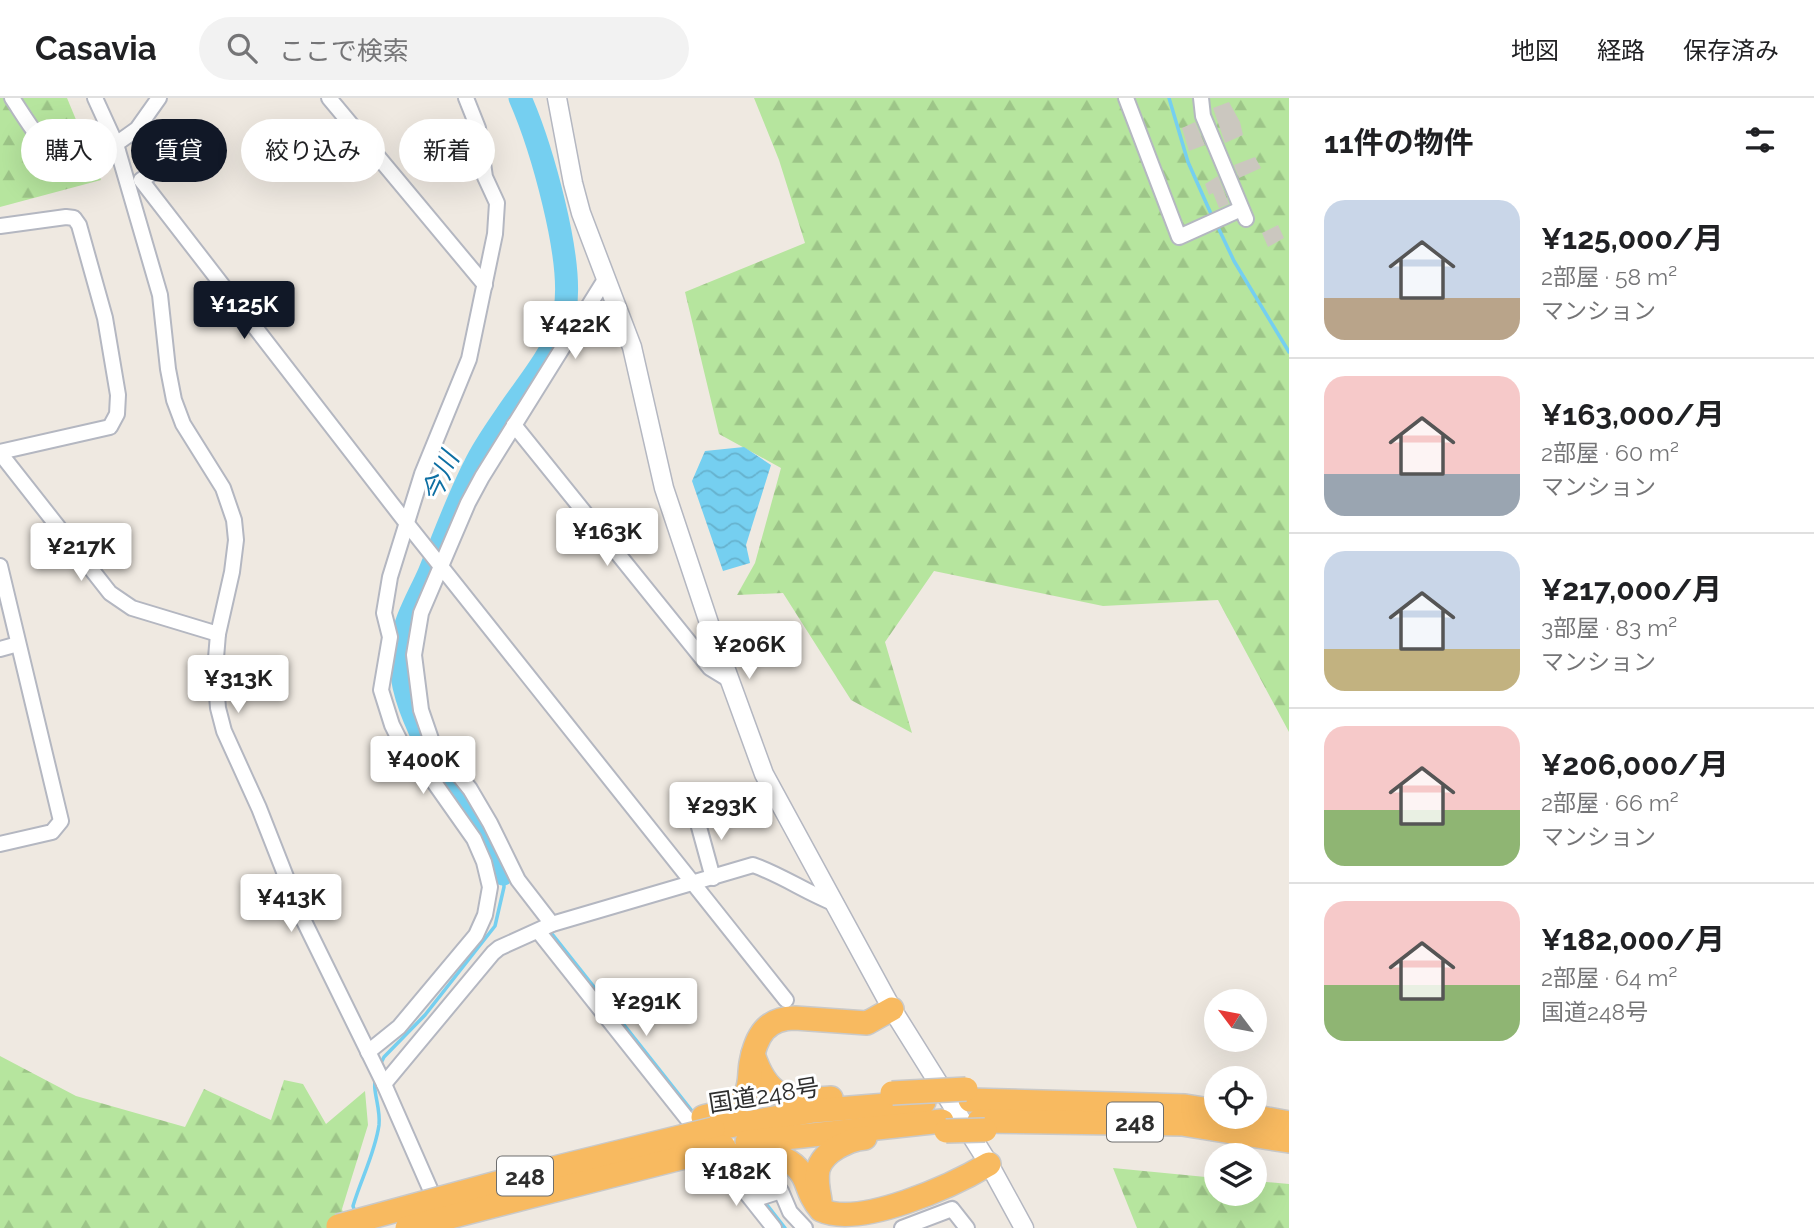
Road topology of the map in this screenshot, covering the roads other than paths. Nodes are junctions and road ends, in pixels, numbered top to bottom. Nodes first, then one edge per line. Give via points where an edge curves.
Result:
1 (12, 98) edge
2 (95, 98) edge
3 (159, 98) edge
4 (330, 98) edge
5 (466, 98) edge
6 (557, 98) edge
7 (1126, 98) edge
8 (1201, 98) edge
9 (26, 119) edge
10 (104, 119) edge
11 (117, 148) joint
12 (143, 182) edge
13 (0, 226) edge
14 (606, 278) junction
15 (485, 285) junction
16 (514, 425) junction
17 (0, 452) edge
18 (408, 525) junction
19 (440, 565) junction
20 (0, 566) edge
21 (218, 634) junction
22 (18, 644) junction
23 (0, 649) edge
24 (728, 679) junction
25 (696, 816) dead end
26 (0, 844) edge
27 (713, 878) junction
28 (694, 883) junction
29 (836, 904) junction
30 (552, 924) junction
31 (538, 931) junction
32 (786, 1000) dead end
33 (892, 1009) junction
34 (753, 1054) junction
35 (372, 1058) junction
36 (384, 1084) junction
37 (979, 1108) junction
38 (1204, 1109) edge
39 (1267, 1119) edge
40 (1289, 1123) edge
41 (944, 1126) junction
42 (718, 1137) junction
43 (1289, 1141) edge
44 (989, 1164) junction
45 (752, 1200) junction
46 (822, 1210) junction
47 (335, 1227) edge
48 (407, 1228) edge
49 (448, 1228) edge
50 (774, 1228) edge
51 (805, 1228) edge
52 (902, 1228) edge
53 (967, 1228) edge
54 (1024, 1228) edge

1 - 9 street
2 - 10 street
3 - 11 street
4 - 15 street
5 - 15 street via 478,128 485,177 497,203
6 - 14 street via 575,193
7 - 8 street via 1179,237 1222,218 1244,214 1203,116
11 - 21 street via 160,295 174,400 183,424 223,488 234,520 232,572
12 - 18 street
13 - 17 street via 66,217 79,225 105,318 118,395 117,414 110,427
14 - 16 street
14 - 24 street via 632,347 664,488
15 - 18 street via 468,359 422,474
16 - 19 street via 473,494
16 - 24 street via 710,668
17 - 21 street via 110,593 132,608
18 - 19 street
18 - 35 street via 390,577 384,613 390,637 382,691 403,747 474,839 490,887 476,935
19 - 28 street
19 - 30 street via 421,613 414,655 421,710 432,743 470,789 518,880
20 - 22 street
21 - 35 street via 215,670 224,731 301,915
22 - 23 street
22 - 26 street via 61,821 52,832
24 - 29 street via 764,774
25 - 27 street
27 - 28 street
27 - 29 street via 753,865
28 - 30 street
28 - 32 street
29 - 33 street
30 - 31 street
31 - 36 street via 492,953
31 - 45 street
33 - 34 highway via 867,1023 795,1018 772,1022
33 - 44 street
34 - 37 highway, bridge via 766,1084 778,1094 811,1099 892,1093
34 - 42 highway via 745,1095
35 - 36 street
36 - 49 street
37 - 38 highway, 国道248号 / 248 via 1171,1105
37 - 41 highway, 国道248号 / 248
37 - 42 highway, 国道248号 / 248 via 924,1102 813,1111
37 - 43 highway, 国道248号 / 248 via 1182,1124
39 - 40 highway
41 - 42 highway, 国道248号 / 248 via 749,1142
41 - 46 highway via 852,1139 828,1153 818,1164 816,1178
42 - 46 highway via 787,1159 799,1168 810,1196
42 - 47 highway, 248, bridge via 625,1138 474,1190
42 - 48 highway, 国道248号 / 248, bridge via 691,1155
44 - 46 highway via 942,1192 858,1223
44 - 54 street
45 - 50 street
45 - 51 street via 781,1191 790,1212
52 - 53 street via 953,1209

